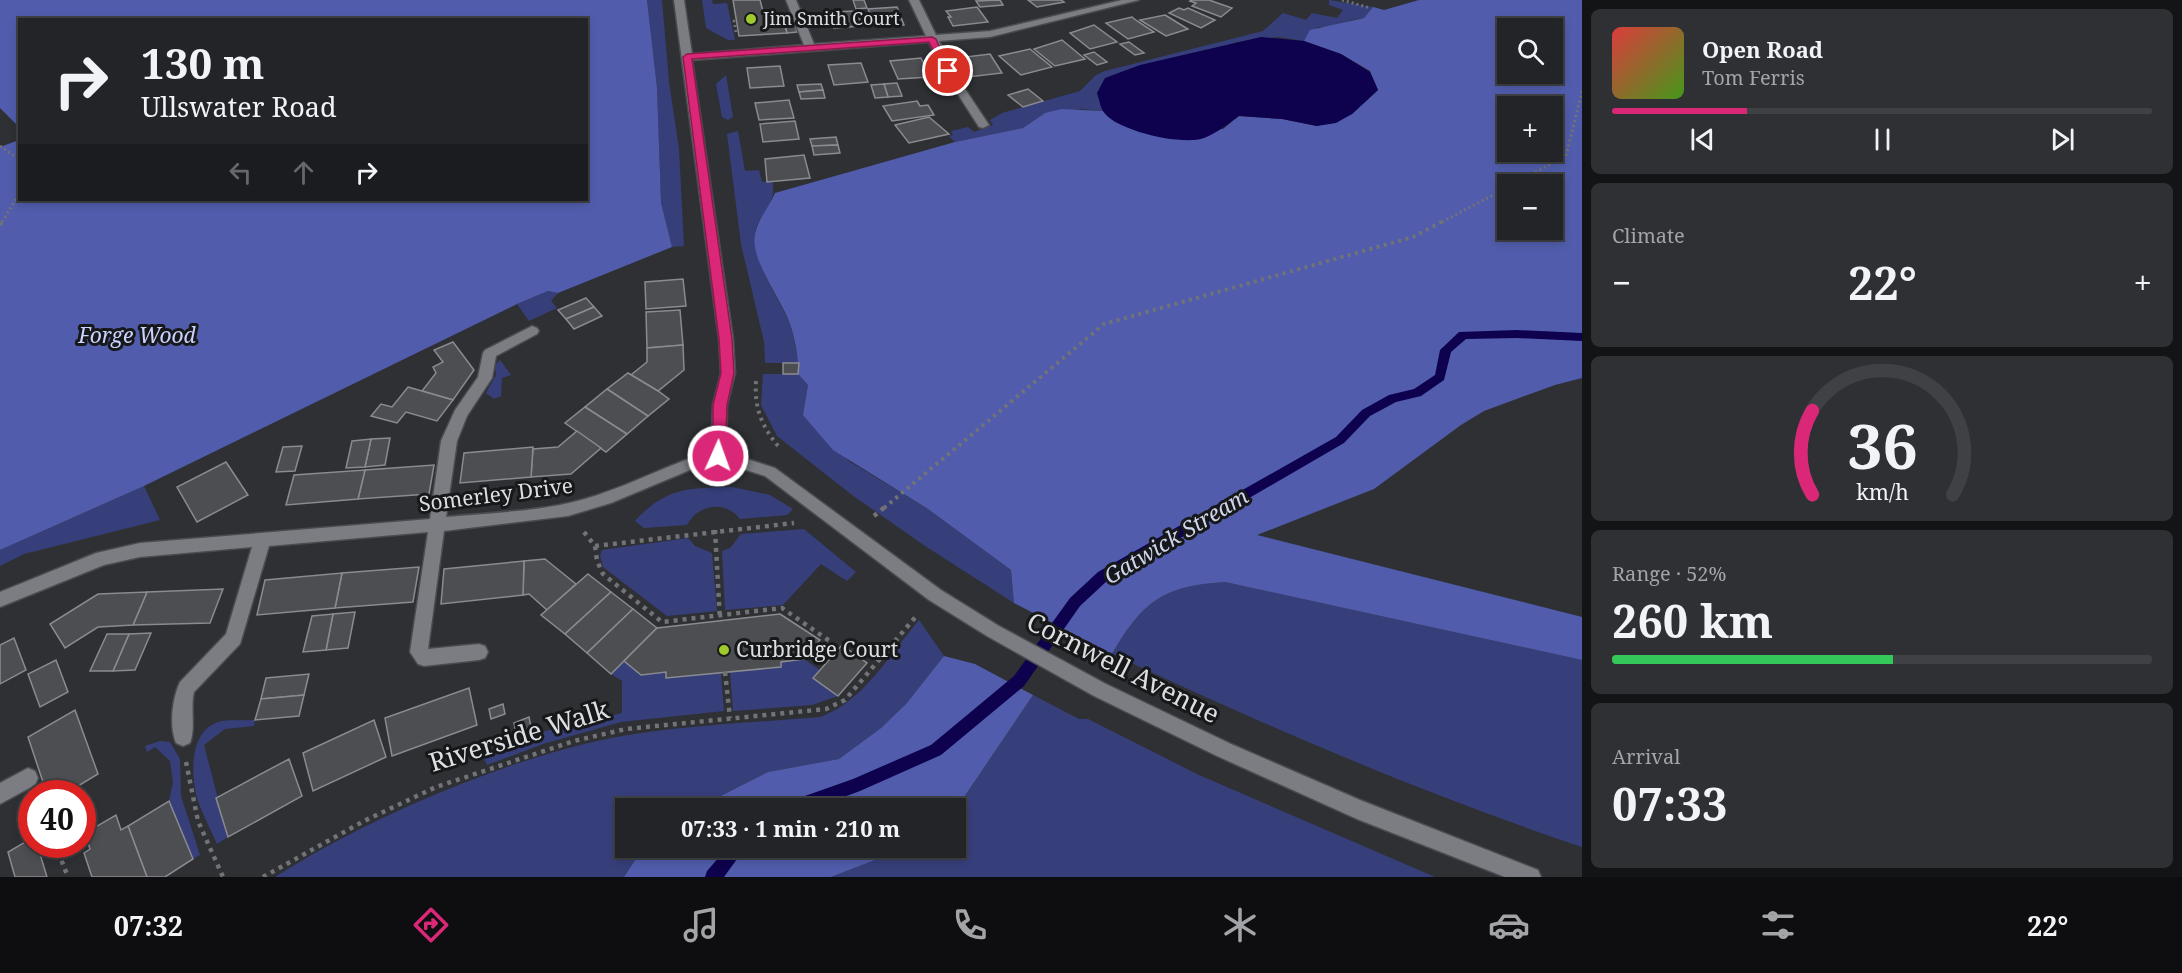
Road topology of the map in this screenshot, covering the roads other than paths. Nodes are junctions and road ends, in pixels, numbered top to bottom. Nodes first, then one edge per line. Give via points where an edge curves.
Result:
1 (680, 0) edge
2 (791, 0) edge
3 (914, 0) edge
4 (1134, 0) edge
5 (932, 39) junction
6 (810, 48) junction
7 (687, 57) junction
8 (983, 125) dead end
9 (532, 331) dead end
10 (718, 456) junction
11 (438, 525) junction
12 (262, 541) junction
13 (0, 600) edge
14 (479, 652) dead end
15 (183, 737) road end
16 (28, 778) dead end
17 (0, 794) edge
18 (1531, 877) edge

1 - 7 street
2 - 6 street
3 - 5 street
4 - 5 street via 1013,31
5 - 6 street
5 - 8 street
6 - 7 street
7 - 10 street via 726,339 728,373 720,405
9 - 11 street via 490,353 485,378 453,428
10 - 11 street, Somerley Drive via 568,510
10 - 18 street, Cornwell Avenue via 770,472 935,595 1100,690 1357,809
11 - 12 street, Somerley Drive
11 - 14 street via 419,652 424,658 434,659
12 - 13 street, Somerley Drive via 140,550 111,556
12 - 15 street via 234,638 186,688 182,703
16 - 17 street

